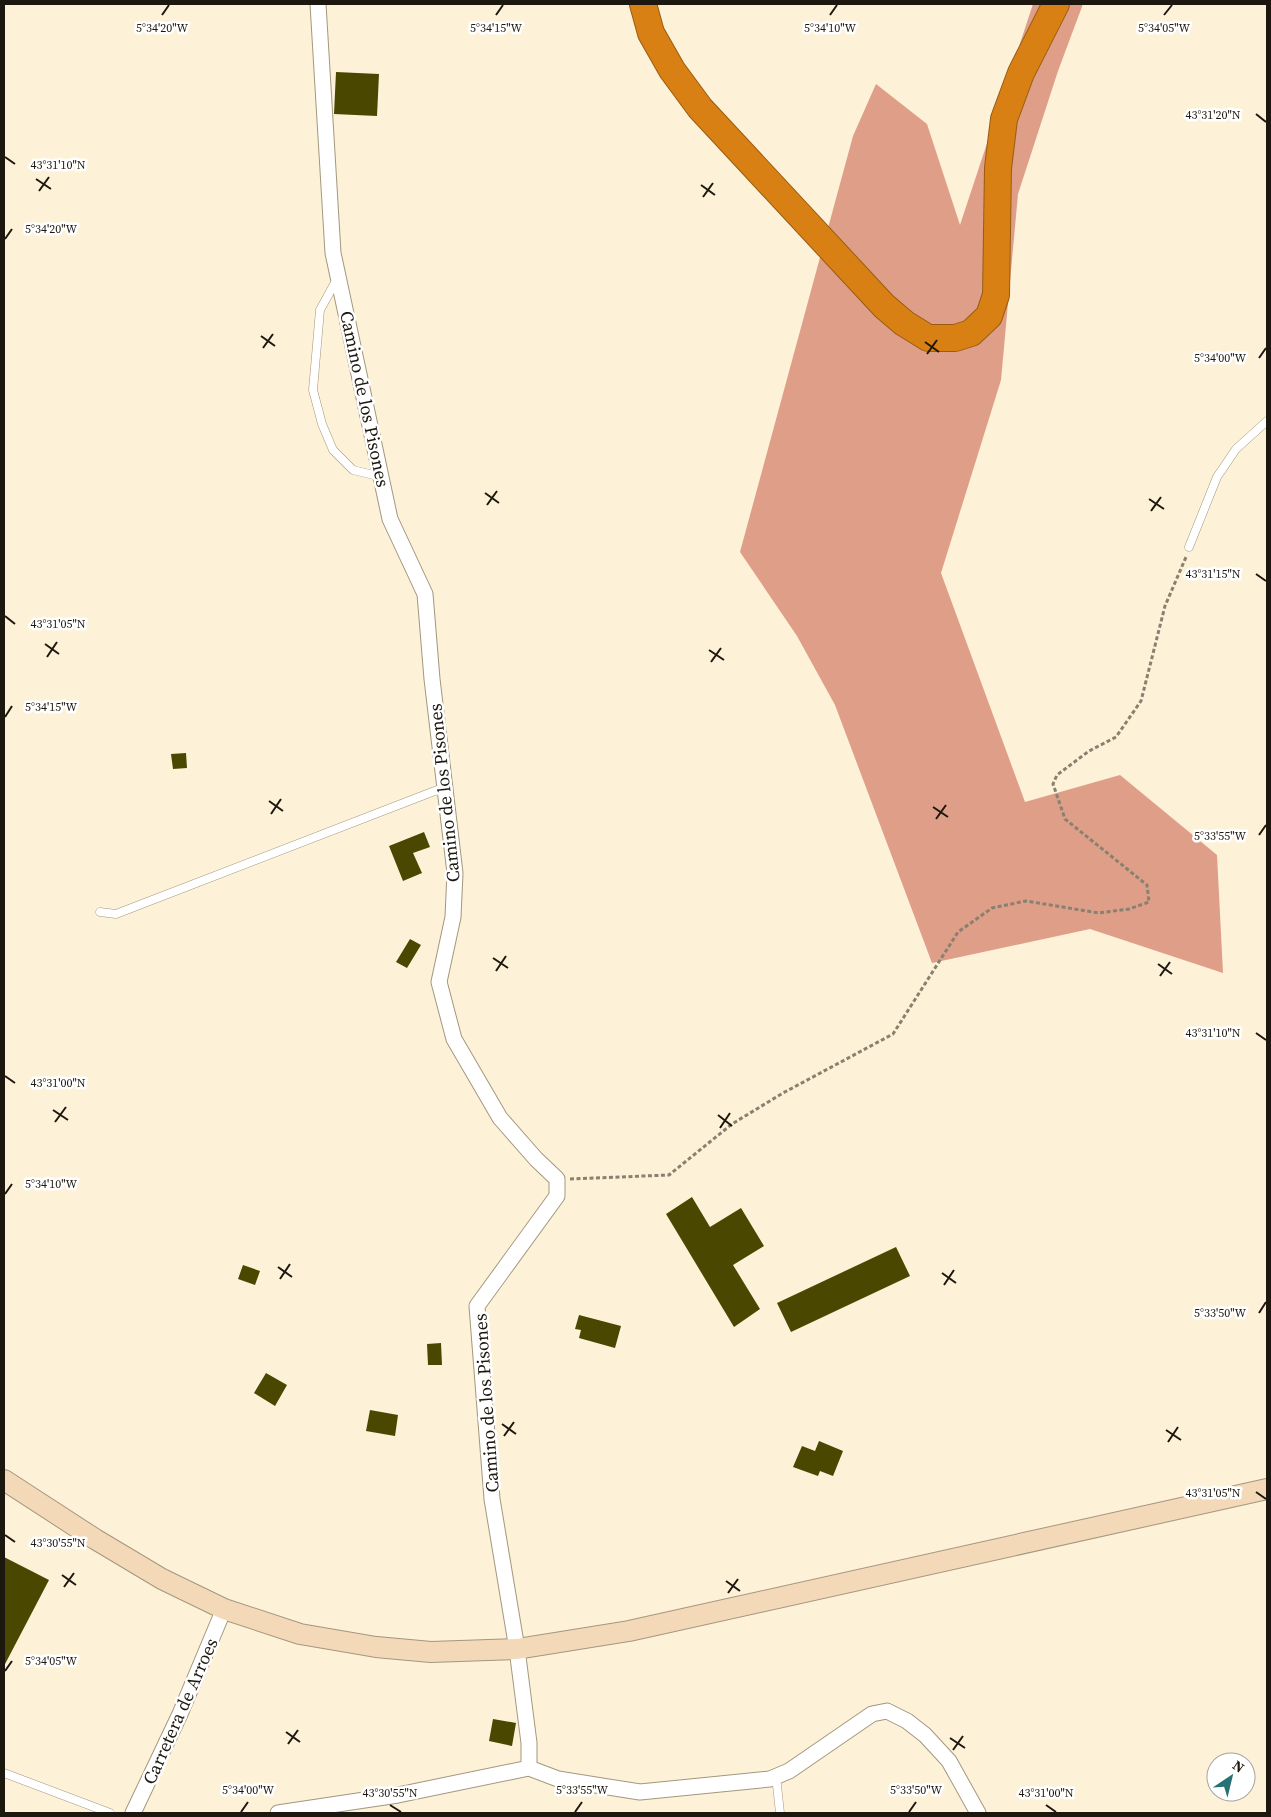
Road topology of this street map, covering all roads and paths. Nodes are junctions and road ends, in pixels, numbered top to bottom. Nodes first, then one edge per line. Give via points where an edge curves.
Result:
1 (318, 4) edge
2 (643, 4) edge
3 (1056, 4) edge
4 (339, 275) junction
5 (1267, 421) edge
6 (382, 477) junction
7 (1189, 547) joint
8 (445, 787) junction
9 (100, 912) dead end
10 (557, 1179) junction
11 (4, 1480) edge
12 (1267, 1489) edge
13 (224, 1608) junction
14 (517, 1649) junction
15 (529, 1768) junction
16 (4, 1773) edge
17 (776, 1776) junction
18 (110, 1813) edge
19 (133, 1813) edge
20 (278, 1813) edge
21 (780, 1813) edge
22 (978, 1813) edge

1 - 4 street, Camino de los Pisones via 334,253
2 - 3 highway via 652,33 668,63 700,108 884,306 928,338 956,338 972,333 988,316 996,294 998,168 1004,119 1021,74
4 - 6 street, Camino de los Pisones
4 - 6 lane via 320,310 312,390 333,450 353,470
5 - 7 lane via 1236,449 1217,478
6 - 8 street, Camino de los Pisones via 390,520 425,594
7 - 10 path via 1166,606 1141,701 1116,737 1057,774 1054,784 1065,819 1147,885 1149,902 1129,910 1099,913 1026,901 992,908 958,932 893,1034 732,1124 669,1176
8 - 9 lane via 116,914
8 - 10 street, Camino de los Pisones via 455,874 452,917 439,982 454,1039 500,1118
10 - 14 street, Camino de los Pisones via 557,1196 477,1306 492,1499
11 - 13 street via 162,1579
12 - 14 street via 629,1631
13 - 14 street via 300,1634 376,1647 431,1652
13 - 19 street, Carretera de Arroes via 180,1714
14 - 15 street, Camino de los Pisones
15 - 17 street via 558,1779 640,1792
15 - 20 street via 398,1795
16 - 18 lane
17 - 21 lane
17 - 22 street via 789,1771 872,1714 887,1711 925,1735 948,1761

